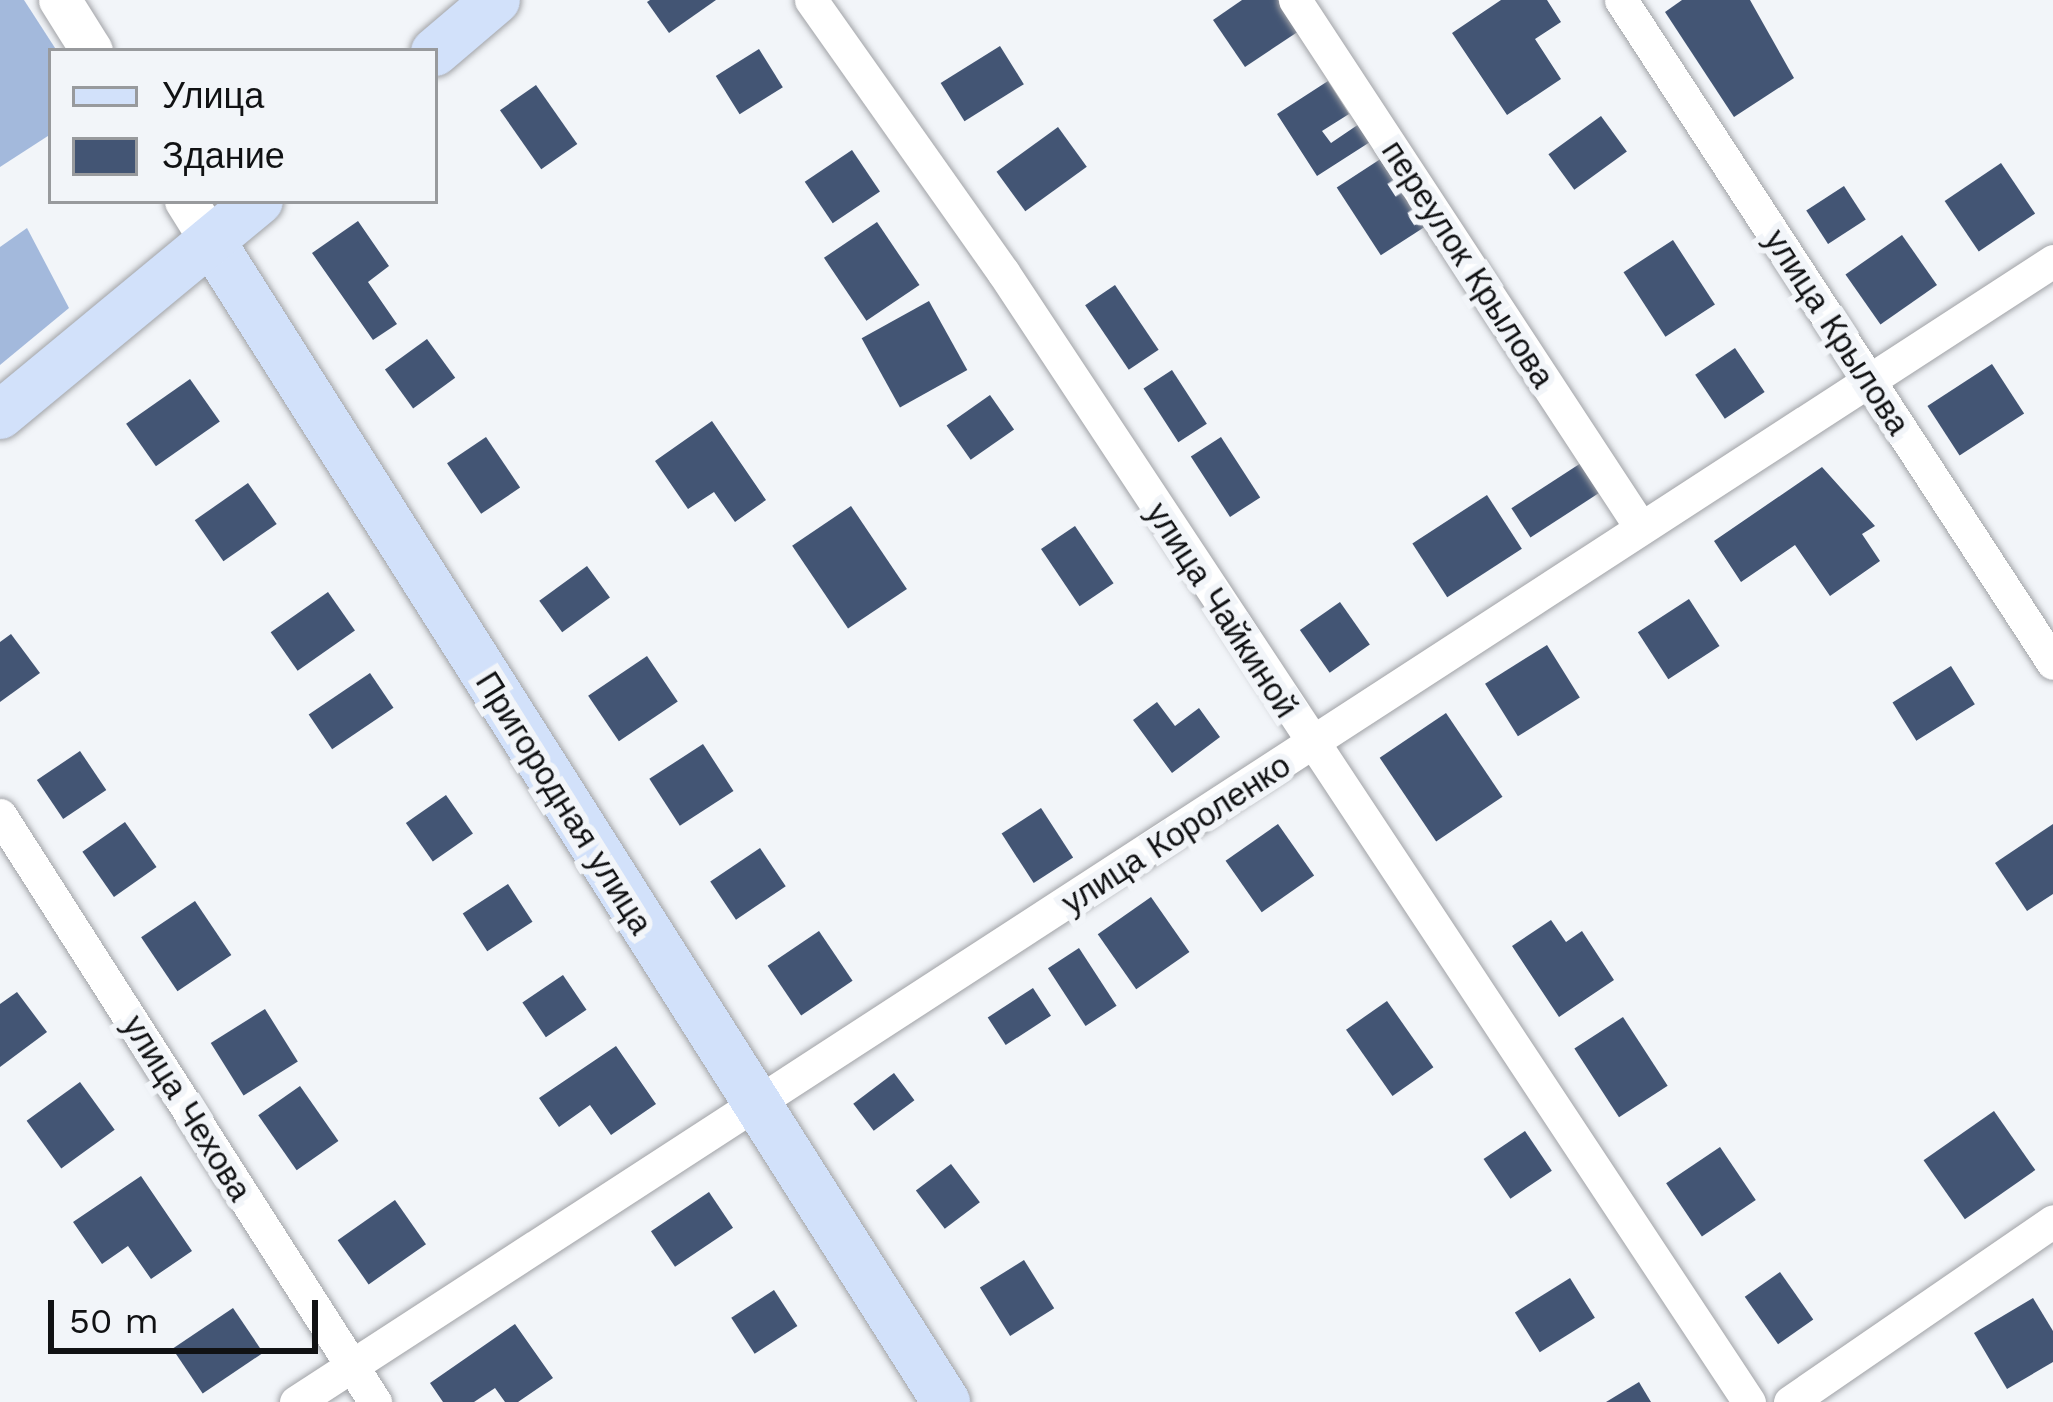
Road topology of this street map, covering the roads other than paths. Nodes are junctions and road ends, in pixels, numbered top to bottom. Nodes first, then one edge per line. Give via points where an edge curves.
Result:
1 (60, 0) edge
2 (496, 0) edge
3 (811, 0) edge
4 (1295, 0) edge
5 (1621, 0) edge
6 (90, 48) edge
7 (438, 49) edge
8 (188, 204) edge
9 (255, 204) edge
10 (211, 242) junction
11 (2053, 261) edge
12 (1867, 380) junction
13 (0, 415) edge
14 (1642, 528) junction
15 (2053, 663) edge
16 (1310, 747) junction
17 (0, 814) edge
18 (757, 1108) junction
19 (2053, 1221) edge
20 (351, 1366) junction
21 (296, 1402) edge
22 (375, 1402) edge
23 (946, 1402) edge
24 (1749, 1402) edge
25 (1790, 1402) edge

1 - 6 street
2 - 7 main road
3 - 16 street, улица Чайкиной via 1003,272
4 - 14 street, переулок Крылова
5 - 12 street, улица Крылова
8 - 10 street, Пригородная улица
9 - 10 main road
10 - 13 main road
10 - 18 main road, Пригородная улица
11 - 12 street, улица Короленко
12 - 14 street, улица Короленко
12 - 15 street, улица Крылова
14 - 16 street, улица Короленко
16 - 18 street, улица Короленко
16 - 24 street, улица Чайкиной
17 - 20 street, улица Чехова
18 - 20 street, улица Короленко
18 - 23 main road, Пригородная улица
19 - 25 street
20 - 21 street, улица Короленко
20 - 22 street, улица Чехова

